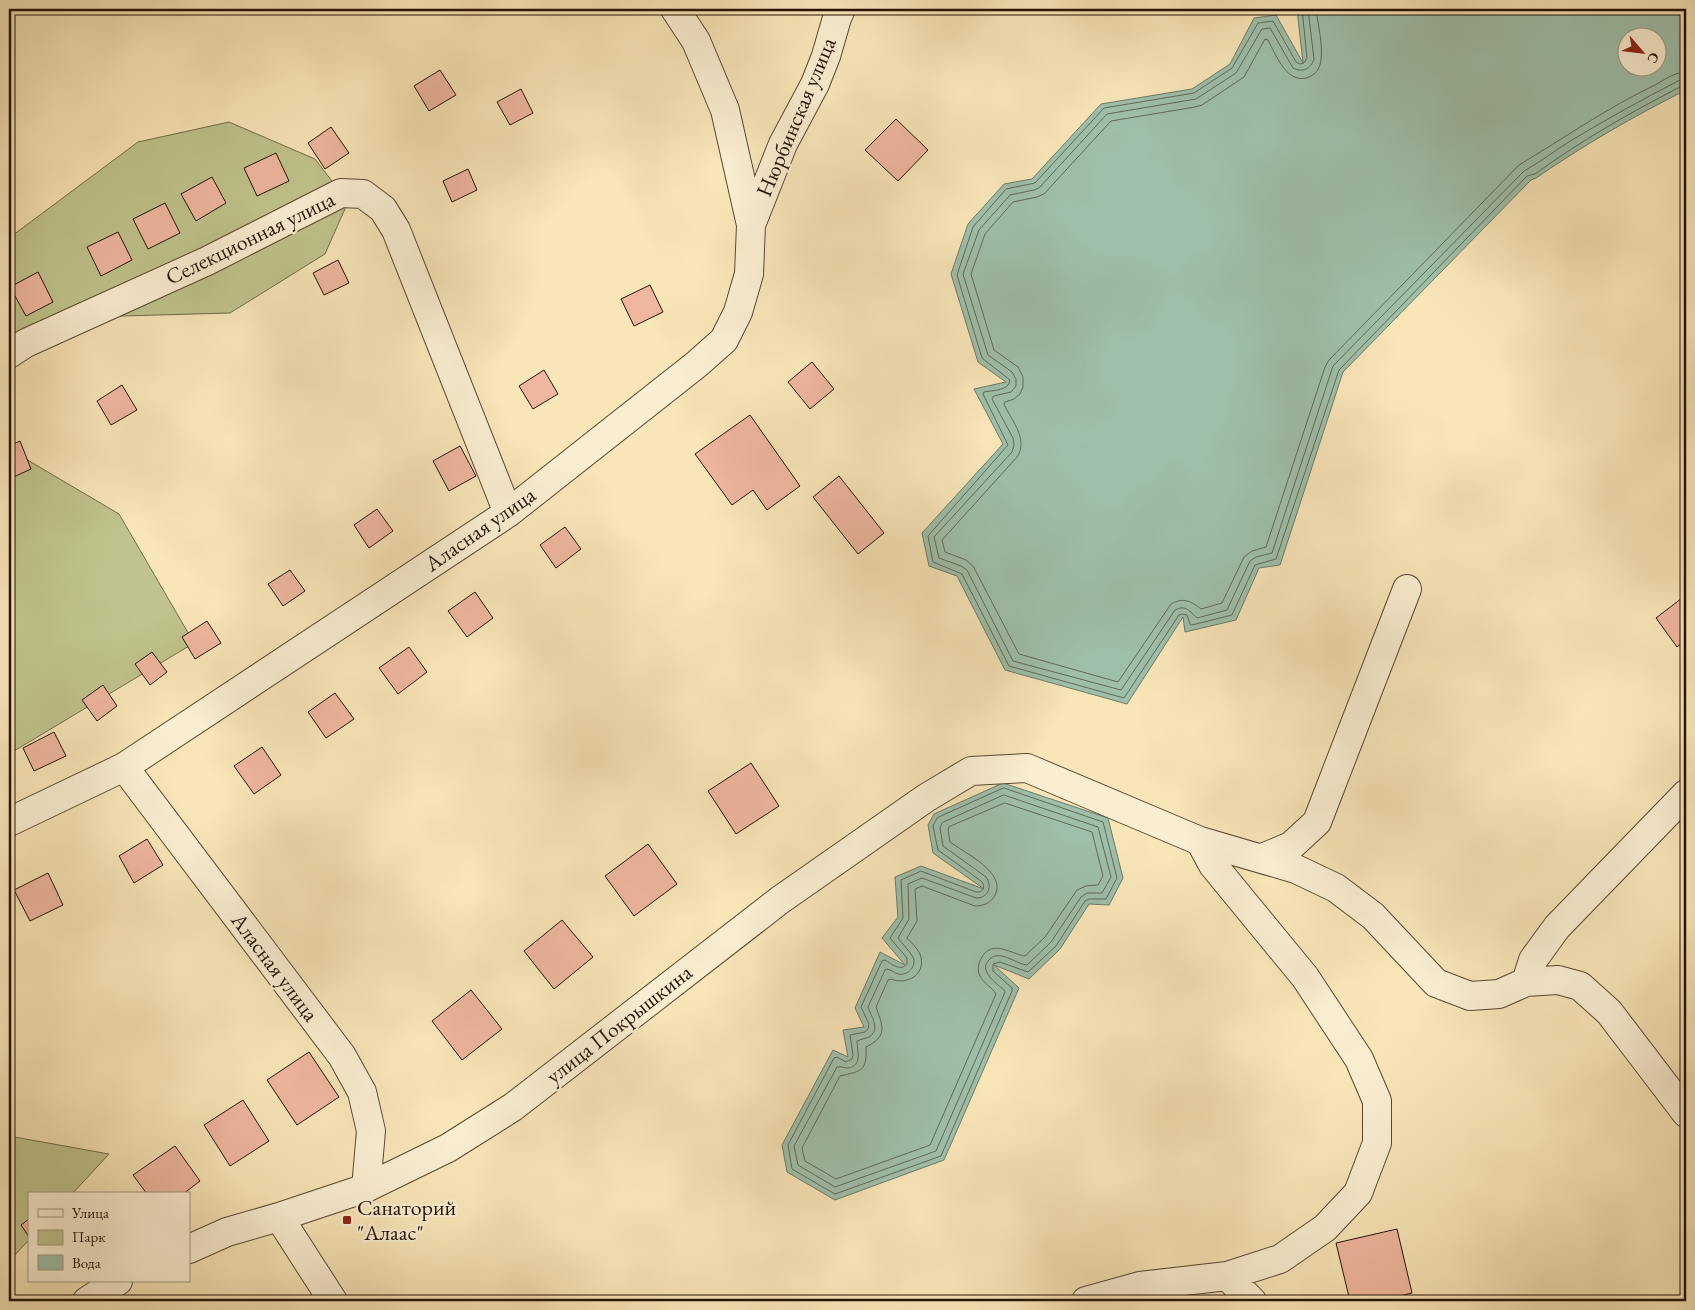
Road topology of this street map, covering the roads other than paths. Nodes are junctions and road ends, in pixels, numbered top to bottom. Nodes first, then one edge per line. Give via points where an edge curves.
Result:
1 (675, 9) edge
2 (841, 9) edge
3 (751, 225) junction
4 (9, 354) edge
5 (508, 512) junction
6 (1407, 589) dead end
7 (124, 768) junction
8 (1686, 794) edge
9 (9, 822) edge
10 (1200, 841) junction
11 (1262, 858) junction
12 (1526, 982) junction
13 (1686, 1113) edge
14 (366, 1188) junction
15 (279, 1218) junction
16 (190, 1248) edge
17 (1226, 1276) junction
18 (116, 1282) edge
19 (87, 1301) edge
20 (333, 1301) edge
21 (1086, 1301) edge
22 (1252, 1301) edge

1 - 3 street via 696,41 725,110
2 - 3 street, Нюрбинская улица via 815,84 782,144
3 - 5 street, Аласная улица via 749,274 738,312 724,340
4 - 5 street, Селекционная улица via 26,343 207,261 341,192 363,194 383,208 396,230
5 - 7 street, Аласная улица
6 - 11 street via 1317,822 1291,846
7 - 9 street, Аласная улица
7 - 14 street, Аласная улица via 342,1056 362,1092 370,1131
8 - 12 street via 1557,926 1533,960
10 - 11 street
10 - 14 street, улица Покрышкина via 1027,768 971,772 926,798 780,900 513,1106 448,1148
10 - 17 street via 1213,865 1305,976 1359,1058 1377,1101 1377,1143 1358,1193 1325,1228 1280,1259
11 - 12 street via 1336,888 1373,916 1436,982 1470,996 1499,994
12 - 13 street via 1558,980 1580,986 1609,1012
14 - 15 street, улица Покрышкина
15 - 16 street, улица Покрышкина via 227,1232
15 - 20 street
17 - 21 street via 1140,1286
17 - 22 street
18 - 19 street

